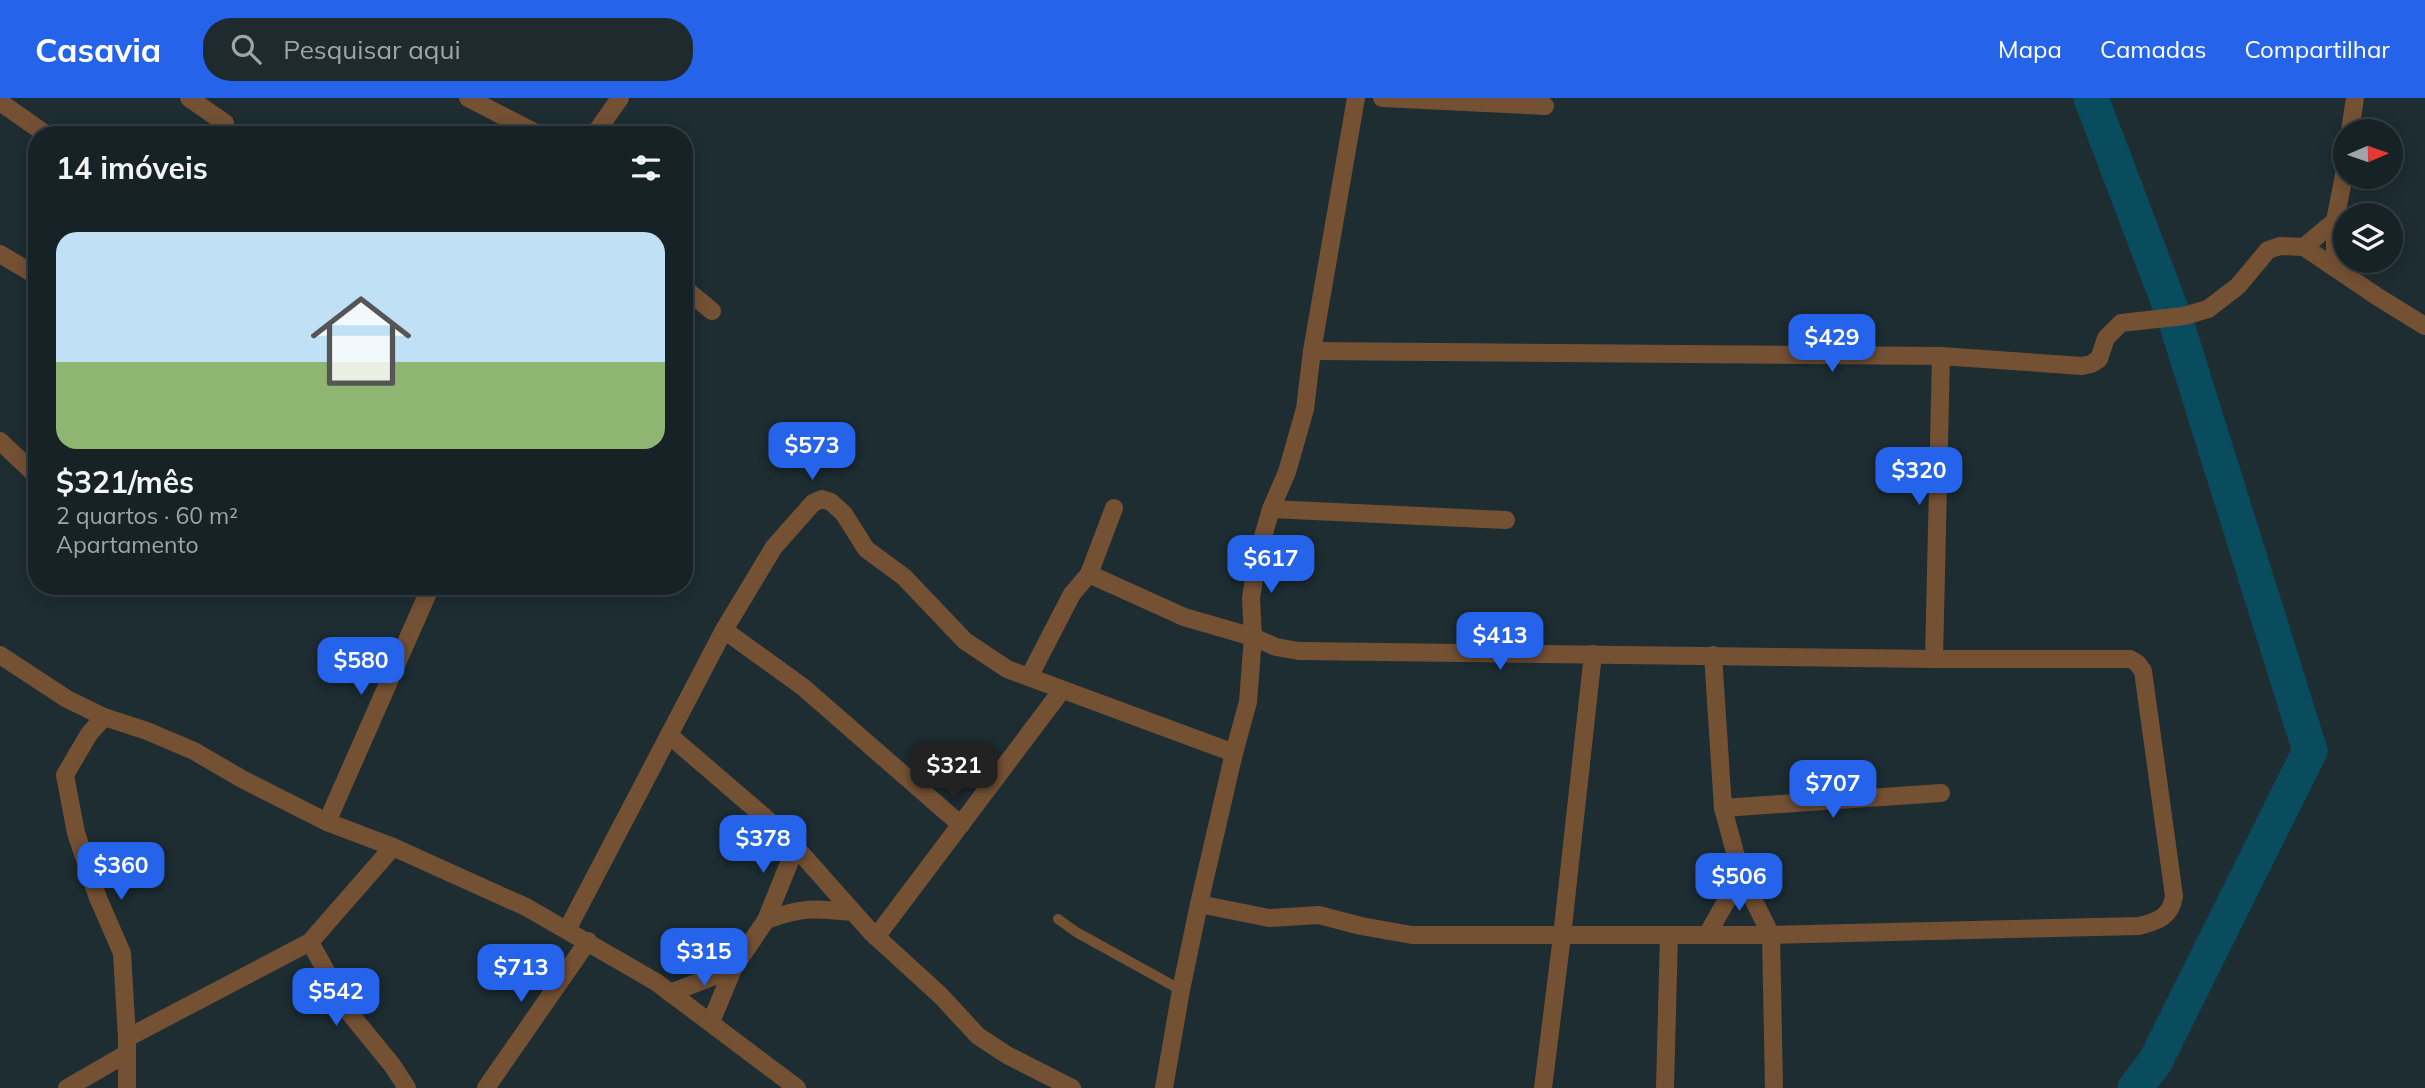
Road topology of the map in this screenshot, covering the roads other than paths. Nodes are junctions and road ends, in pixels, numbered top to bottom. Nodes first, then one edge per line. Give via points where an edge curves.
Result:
1 (189, 98) edge
2 (468, 98) edge
3 (620, 98) edge
4 (1356, 98) edge
5 (1382, 98) edge
6 (2355, 98) edge
7 (0, 102) edge
8 (1545, 106) dead end
9 (2352, 119) edge
10 (225, 123) dead end
11 (34, 126) edge
12 (522, 126) edge
13 (600, 126) edge
14 (2333, 223) edge
15 (2304, 247) junction
16 (0, 254) edge
17 (2333, 265) edge
18 (28, 270) edge
19 (2344, 273) edge
20 (693, 295) edge
21 (712, 310) dead end
22 (2425, 326) edge
23 (1312, 351) junction
24 (1941, 356) junction
25 (0, 440) edge
26 (28, 467) edge
27 (1114, 508) dead end
28 (1271, 509) junction
29 (1506, 520) dead end
30 (1089, 574) junction
31 (427, 595) edge
32 (724, 630) junction
33 (1253, 637) junction
34 (1593, 654) junction
35 (1713, 654) junction
36 (0, 655) edge
37 (1934, 659) junction
38 (1028, 677) junction
39 (1062, 690) junction
40 (104, 717) junction
41 (669, 735) junction
42 (1234, 753) junction
43 (1941, 793) dead end
44 (1723, 808) junction
45 (327, 822) junction
46 (961, 825) junction
47 (796, 846) junction
48 (393, 847) junction
49 (1741, 875) junction
50 (1199, 904) junction
51 (853, 912) junction
52 (1058, 919) dead end
53 (766, 920) junction
54 (567, 930) junction
55 (1669, 935) junction
56 (1707, 935) junction
57 (1771, 935) junction
58 (1562, 936) junction
59 (876, 937) junction
60 (310, 942) junction
61 (588, 942) junction
62 (733, 969) junction
63 (1181, 990) junction
64 (670, 993) junction
65 (711, 1023) junction
66 (126, 1046) junction
67 (66, 1088) edge
68 (127, 1088) edge
69 (407, 1088) edge
70 (486, 1088) edge
71 (797, 1088) edge
72 (1072, 1088) edge
73 (1165, 1088) edge
74 (1543, 1088) edge
75 (1665, 1088) edge
76 (1774, 1088) edge

1 - 10 street
2 - 12 street
3 - 13 street
4 - 23 street
5 - 8 street
6 - 9 street
7 - 11 street
14 - 15 street
15 - 17 street
15 - 24 street via 2268,250 2238,286 2208,309 2121,323 2112,330 2099,359 2091,364
16 - 18 street
19 - 22 street
20 - 21 street
23 - 24 street
23 - 28 street via 1305,409
24 - 37 street
25 - 26 street
27 - 30 street
28 - 29 street
28 - 33 street via 1251,598
30 - 33 street via 1184,617
30 - 38 street via 1072,594
31 - 45 street
32 - 38 street via 774,547 813,503 822,499 844,514 866,549 904,577 965,641 1007,670
32 - 41 street
32 - 46 street via 803,687
33 - 34 street via 1299,650
33 - 42 street via 1248,702
34 - 35 street
34 - 58 street
35 - 37 street
35 - 44 street
36 - 40 street
37 - 57 street via 2112,658 2137,663 2147,696 2172,875 2172,907 2159,920 2139,926
38 - 39 street
39 - 42 street
39 - 46 street
40 - 45 street via 194,751
40 - 66 street via 65,775 76,833 122,953
41 - 47 street
41 - 54 street
42 - 50 street
43 - 44 street
44 - 49 street
45 - 48 street
46 - 59 street
47 - 51 street
47 - 53 street
48 - 54 street
48 - 60 street
49 - 56 street
49 - 57 street
50 - 58 street via 1269,918 1319,915 1412,935
50 - 63 street
51 - 53 street via 804,909
51 - 59 street
52 - 63 lane
53 - 62 street
54 - 61 street
55 - 56 street
55 - 58 street
55 - 75 street
56 - 57 street
57 - 76 street
58 - 74 street
59 - 72 street via 978,1036
60 - 66 street
60 - 69 street via 348,1011
61 - 64 street
61 - 70 street
62 - 64 street
62 - 65 street
63 - 73 street
64 - 65 street
65 - 71 street
66 - 67 street
66 - 68 street

